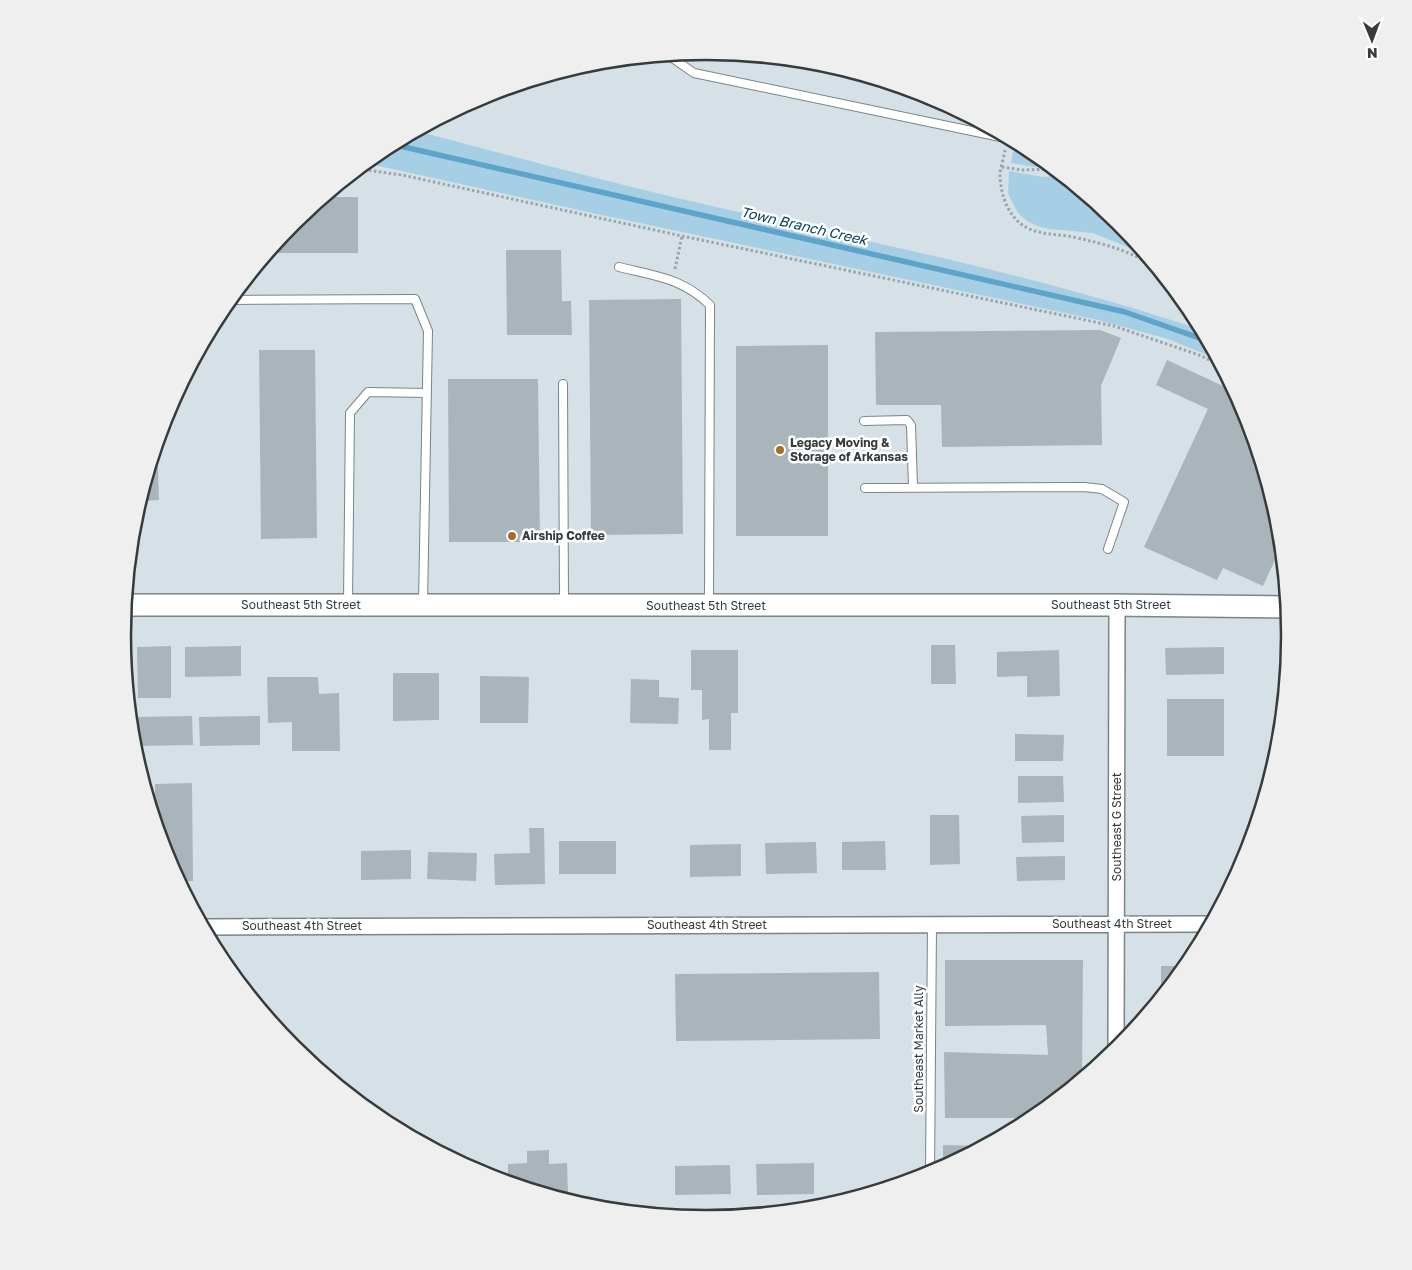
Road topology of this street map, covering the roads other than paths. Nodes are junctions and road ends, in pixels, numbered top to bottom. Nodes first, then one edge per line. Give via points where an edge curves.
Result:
1 (676, 61) edge
2 (990, 135) edge
3 (619, 267) dead end
4 (239, 300) edge
5 (563, 384) dead end
6 (426, 393) junction
7 (864, 421) dead end
8 (913, 487) junction
9 (865, 488) dead end
10 (1108, 549) dead end
11 (132, 604) edge
12 (348, 605) junction
13 (423, 605) junction
14 (1117, 605) junction
15 (564, 606) junction
16 (709, 606) junction
17 (1280, 607) edge
18 (1116, 924) junction
19 (1203, 924) edge
20 (932, 925) junction
21 (211, 927) edge
22 (1116, 1039) edge
23 (930, 1164) edge

1 - 2 lane via 694,73
3 - 16 lane via 673,280 698,293 710,305
4 - 6 lane via 415,299 428,331
5 - 15 lane
6 - 12 lane via 368,392 350,413
6 - 13 lane
7 - 8 lane via 907,420 911,425
8 - 9 lane
8 - 10 lane via 1102,489 1124,502
11 - 12 street, Southeast 5th Street
12 - 13 street, Southeast 5th Street
13 - 15 street, Southeast 5th Street
14 - 16 street, Southeast 5th Street
14 - 17 street, Southeast 5th Street
14 - 18 street, Southeast G Street
15 - 16 street, Southeast 5th Street
18 - 19 street, Southeast 4th Street
18 - 20 street, Southeast 4th Street
18 - 22 street, Southeast G Street
20 - 21 street, Southeast 4th Street
20 - 23 lane, Southeast Market Ally

